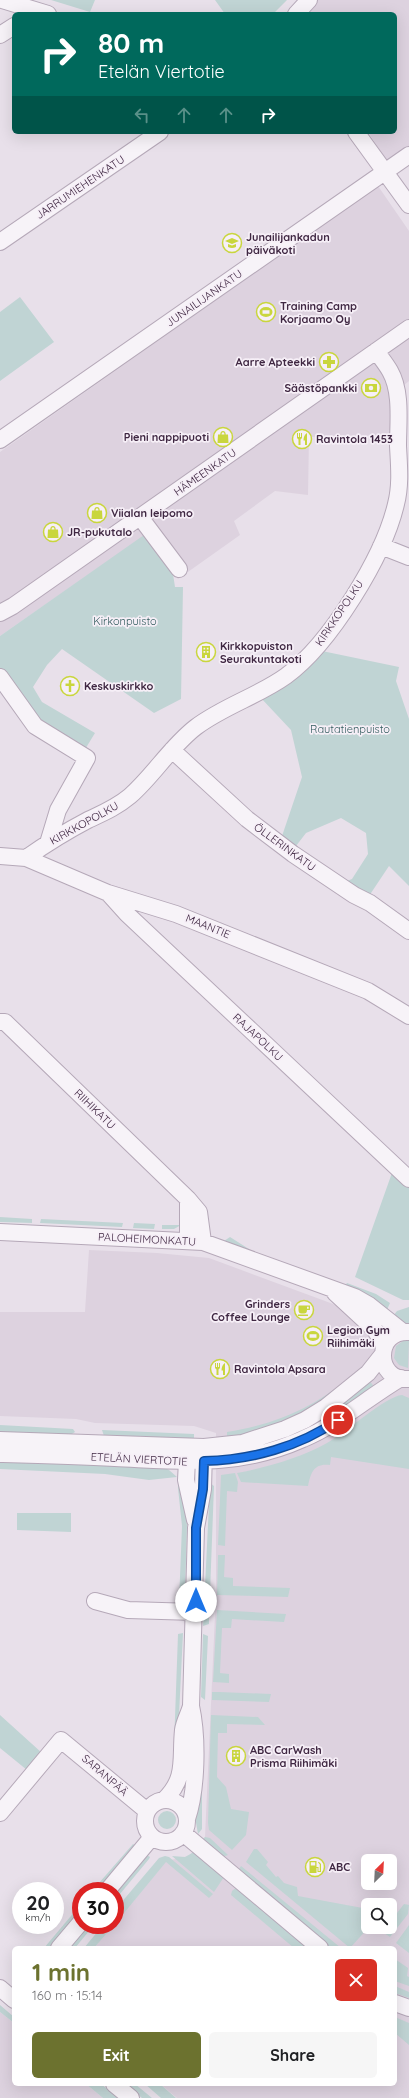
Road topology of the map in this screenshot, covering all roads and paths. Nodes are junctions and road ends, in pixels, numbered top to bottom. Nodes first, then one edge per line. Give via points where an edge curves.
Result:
1 (2, 0) edge
2 (34, 12) edge
3 (12, 27) edge
4 (0, 35) edge
5 (157, 134) edge
6 (360, 137) edge
7 (409, 155) edge
8 (386, 172) junction
9 (409, 205) edge
10 (0, 242) edge
11 (409, 328) edge
12 (376, 351) junction
13 (0, 440) edge
14 (140, 517) junction
15 (381, 546) junction
16 (409, 557) edge
17 (179, 569) dead end
18 (0, 613) edge
19 (0, 677) edge
20 (172, 750) junction
21 (48, 843) junction
22 (0, 856) edge
23 (26, 858) junction
24 (108, 893) junction
25 (409, 931) edge
26 (409, 1016) edge
27 (0, 1022) edge
28 (409, 1179) edge
29 (0, 1232) edge
30 (196, 1241) junction
31 (332, 1290) junction
32 (406, 1332) edge
33 (384, 1350) junction
34 (405, 1378) edge
35 (0, 1440) edge
36 (0, 1454) edge
37 (204, 1454) junction
38 (187, 1461) junction
39 (196, 1528) junction
40 (95, 1601) dead end
41 (195, 1612) junction
42 (191, 1706) junction
43 (164, 1800) junction
44 (147, 1811) junction
45 (0, 1813) edge
46 (185, 1826) junction
47 (152, 1837) junction
48 (114, 1882) edge
49 (72, 1933) edge
50 (61, 1946) edge
51 (318, 1946) edge
52 (0, 1988) edge
53 (12, 1998) edge
54 (397, 2004) edge
55 (409, 2008) edge
56 (116, 2086) edge
57 (131, 2098) edge

1 - 2 street
3 - 4 street
5 - 10 street, JARRUMIEHENKATU
6 - 8 street
7 - 8 street, JUNAILIJANKATU
8 - 9 street
8 - 13 street, JUNAILIJANKATU
11 - 12 street, HÄMEENKATU
12 - 14 street, HÄMEENKATU
12 - 15 street, KIRKKOPOLKU via 390,371 397,392 400,481 396,506
14 - 17 street
14 - 18 street, HÄMEENKATU
15 - 16 street
15 - 20 street, KIRKKOPOLKU via 351,599 308,657 273,685 198,725
19 - 21 street via 35,726 87,758 58,810
20 - 21 street, KIRKKOPOLKU via 145,781 116,806
20 - 25 street, ÖLLERINKATU via 247,819 293,854
21 - 23 street, KIRKKOPOLKU
22 - 23 street, MAANTIE
23 - 24 street, MAANTIE
24 - 26 street, MAANTIE via 176,914 332,976 368,991
24 - 28 street, RAJAPOLKU via 127,914
27 - 30 street, RIIHIKATU via 5,1022 188,1199 199,1212
29 - 30 street, PALOHEIMONKATU
30 - 31 street, PALOHEIMONKATU
31 - 32 street, PALOHEIMONKATU via 355,1297
31 - 33 street, PALOHEIMONKATU via 375,1330
32 - 33 street, ETELÄN VIERTOTIE via 390,1338
33 - 34 street, PALOHEIMONKATU via 386,1368 392,1374
33 - 37 street, ETELÄN VIERTOTIE via 368,1373 345,1393 305,1420 260,1438
34 - 37 street, ETELÄN VIERTOTIE via 326,1429 302,1440 244,1458
35 - 37 street, ETELÄN VIERTOTIE
36 - 38 street, ETELÄN VIERTOTIE
37 - 38 street
37 - 39 street via 203,1489
38 - 39 street via 186,1480
39 - 41 street
40 - 41 street via 128,1610
41 - 42 street
42 - 43 street via 183,1728 179,1782
42 - 46 street via 196,1728 191,1805
43 - 44 street via 152,1805
43 - 46 street via 179,1805 184,1812
44 - 45 street, SARANPÄÄ via 61,1740
44 - 47 street via 145,1827
46 - 47 street via 175,1840 159,1841
46 - 51 street
47 - 48 street
49 - 50 street
52 - 53 street
54 - 55 street
56 - 57 street

